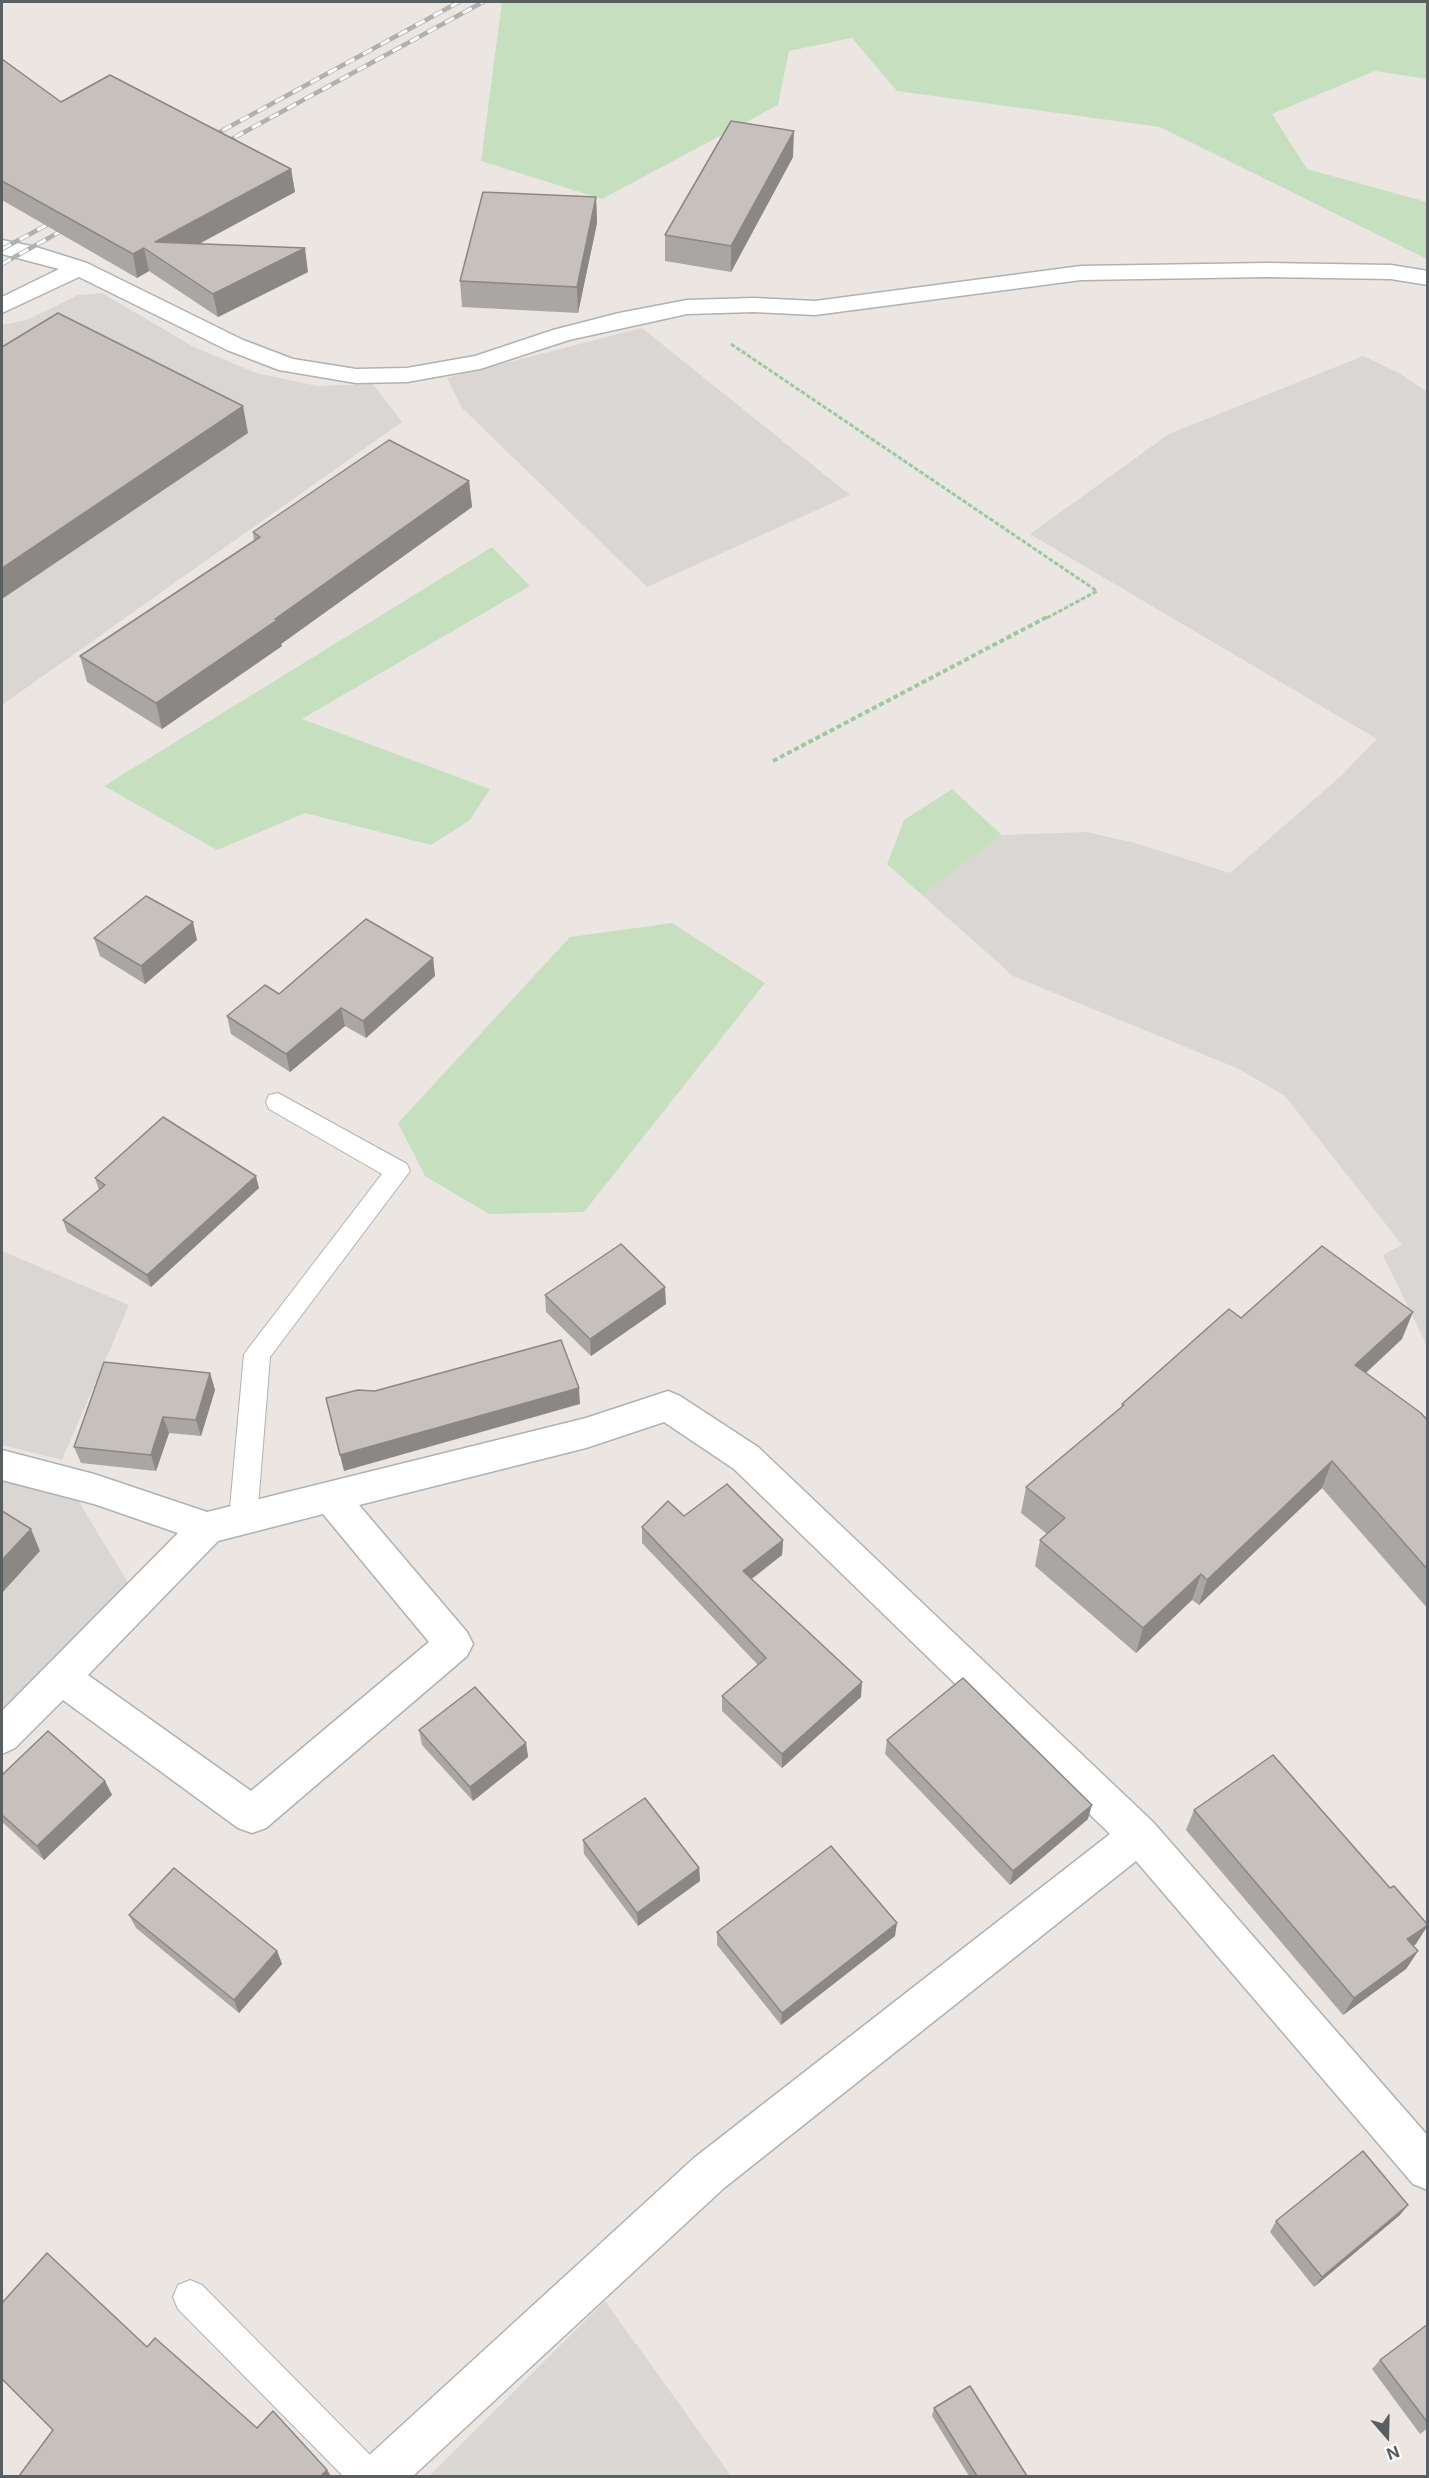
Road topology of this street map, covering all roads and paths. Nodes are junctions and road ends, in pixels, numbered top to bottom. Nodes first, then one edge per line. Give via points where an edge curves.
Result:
1 (2, 247) edge
2 (79, 268) junction
3 (1428, 278) edge
4 (2, 306) edge
5 (687, 307) junction
6 (773, 761) dead end
7 (278, 1102) dead end
8 (2, 1465) edge
9 (329, 1496) junction
10 (243, 1519) junction
11 (207, 1528) junction
12 (62, 1677) junction
13 (2, 1736) edge
14 (1138, 1835) junction
15 (1428, 2169) edge
16 (190, 2297) dead end
17 (367, 2476) edge
18 (380, 2476) edge

1 - 2 street
2 - 4 street
2 - 5 street via 235,345 288,365 356,376 407,375 480,362 580,330
3 - 5 street via 1391,272 1267,270 1081,273 815,308
5 - 6 path via 700,324 1097,591
7 - 10 lane via 398,1171 257,1354
8 - 11 street via 94,1489
9 - 10 street
9 - 12 street via 454,1644 252,1815
9 - 14 street via 586,1433 668,1406 746,1458
10 - 11 street
11 - 12 street
12 - 13 street
14 - 15 street
14 - 18 street via 709,2173
16 - 17 lane

